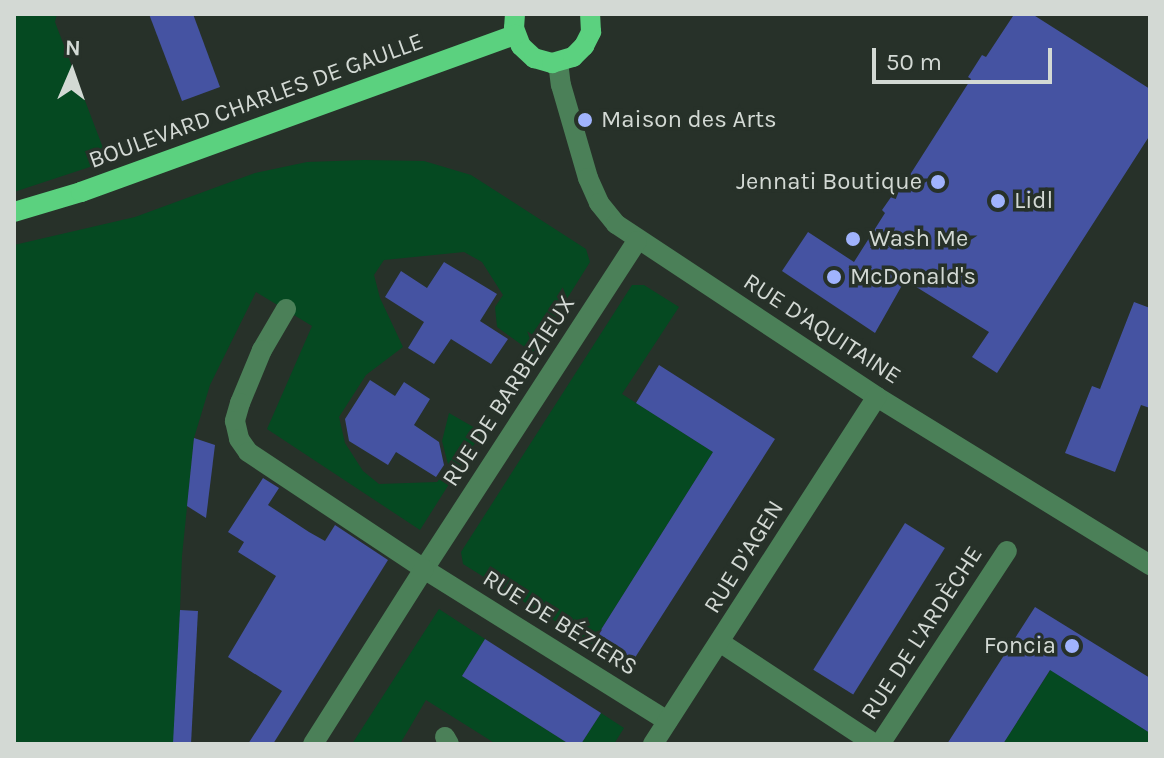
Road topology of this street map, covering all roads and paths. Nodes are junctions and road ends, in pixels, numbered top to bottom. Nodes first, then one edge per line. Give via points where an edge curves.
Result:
1 (515, 14) edge
2 (590, 14) edge
3 (515, 35) junction
4 (558, 62) junction
5 (14, 212) edge
6 (637, 241) junction
7 (286, 309) dead end
8 (877, 397) junction
9 (1007, 551) dead end
10 (1150, 565) edge
11 (424, 569) junction
12 (721, 643) junction
13 (667, 721) junction
14 (313, 744) edge
15 (653, 744) edge
16 (878, 744) edge

1 - 3 main road
2 - 4 main road via 591,32 584,46
3 - 4 main road via 534,58
3 - 5 main road, BOULEVARD CHARLES DE GAULLE
4 - 6 street, RUE D'AQUITAINE via 588,178 607,214
6 - 8 street, RUE D'AQUITAINE
6 - 11 street, RUE DE BARBEZIEUX
7 - 11 street, RUE DE BÉZIERS via 240,403 235,421 239,439 248,452
8 - 10 street, RUE D'AQUITAINE
8 - 12 street, RUE D'AGEN
9 - 16 street, RUE DE L'ARDÈCHE
11 - 13 street, RUE DE BÉZIERS
11 - 14 street, RUE DE BARBEZIEUX
12 - 13 street, RUE D'AGEN
12 - 16 street, RUE DE L'ARDÈCHE
13 - 15 street, RUE D'AGEN

